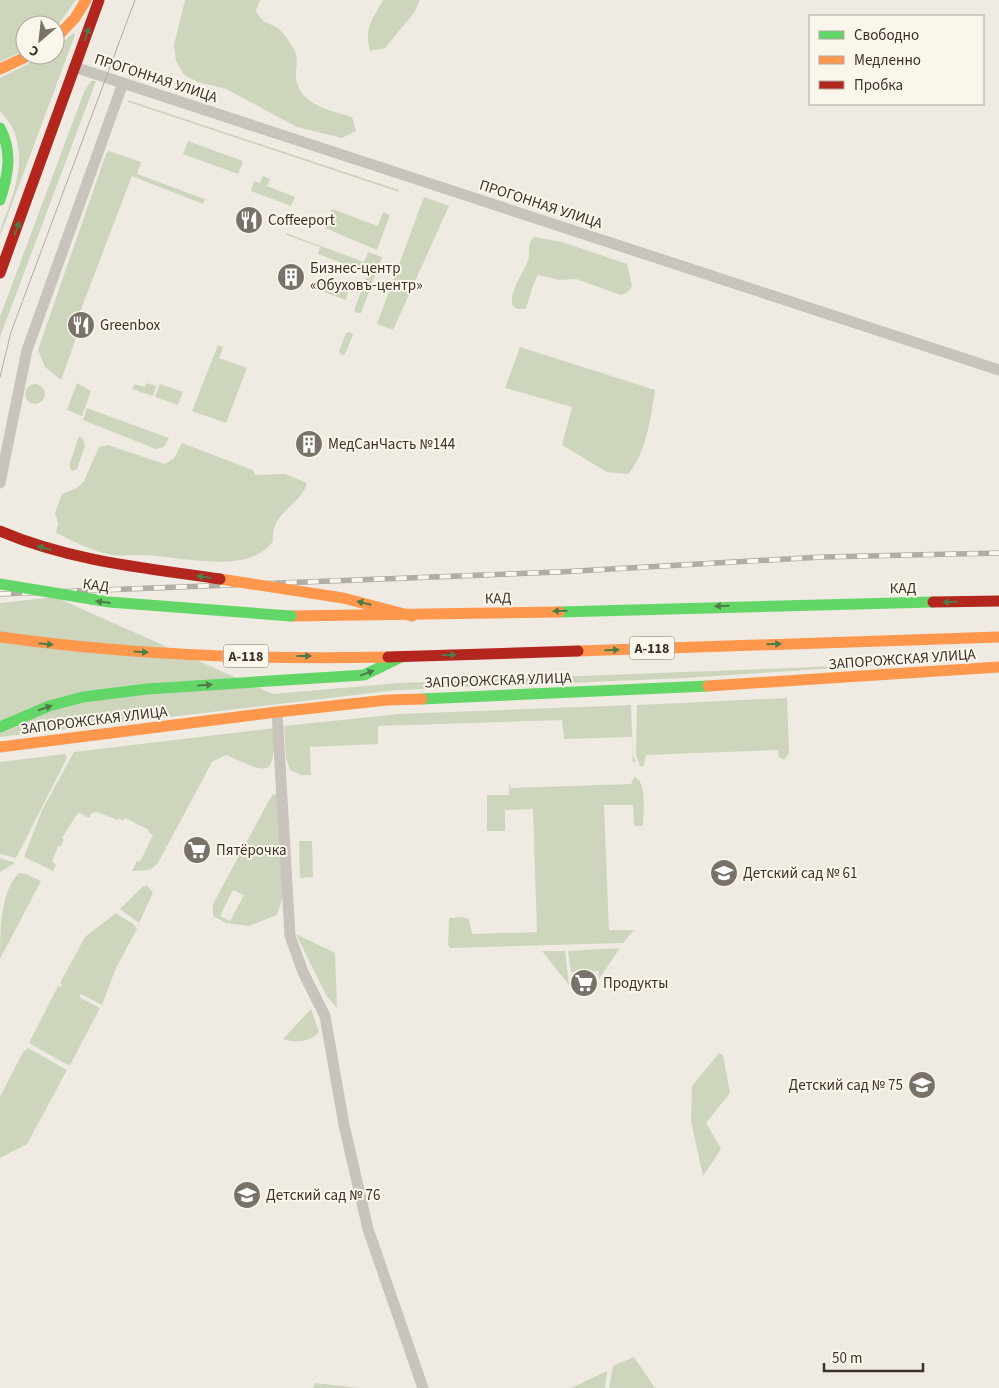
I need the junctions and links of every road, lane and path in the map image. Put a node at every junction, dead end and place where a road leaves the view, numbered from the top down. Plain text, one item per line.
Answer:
1 (86, 0) edge
2 (99, 0) edge
3 (65, 28) edge
4 (15, 62) edge
5 (74, 67) junction
6 (0, 69) edge
7 (124, 83) junction
8 (0, 128) edge
9 (0, 200) edge
10 (0, 273) edge
11 (999, 370) edge
12 (0, 483) edge
13 (0, 531) edge
14 (0, 584) edge
15 (999, 601) edge
16 (412, 616) junction
17 (999, 637) edge
18 (0, 638) edge
19 (401, 657) junction
20 (999, 667) edge
21 (277, 712) junction
22 (0, 726) edge
23 (0, 747) edge
24 (422, 1388) edge

1 - 3 main road
5 -> 2 main road
4 - 6 main road
5 - 7 street, ПРОГОННАЯ УЛИЦА
10 -> 5 main road
7 - 11 street, ПРОГОННАЯ УЛИЦА
7 - 12 street
8 - 9 main road
16 -> 13 main road, bridge
16 -> 14 main road, КАД, bridge
15 -> 16 main road, КАД
19 -> 17 main road, А-118
18 -> 19 main road, А-118
22 -> 19 main road
20 - 21 main road, ЗАПОРОЖСКАЯ УЛИЦА
21 - 23 main road, ЗАПОРОЖСКАЯ УЛИЦА
21 - 24 street

